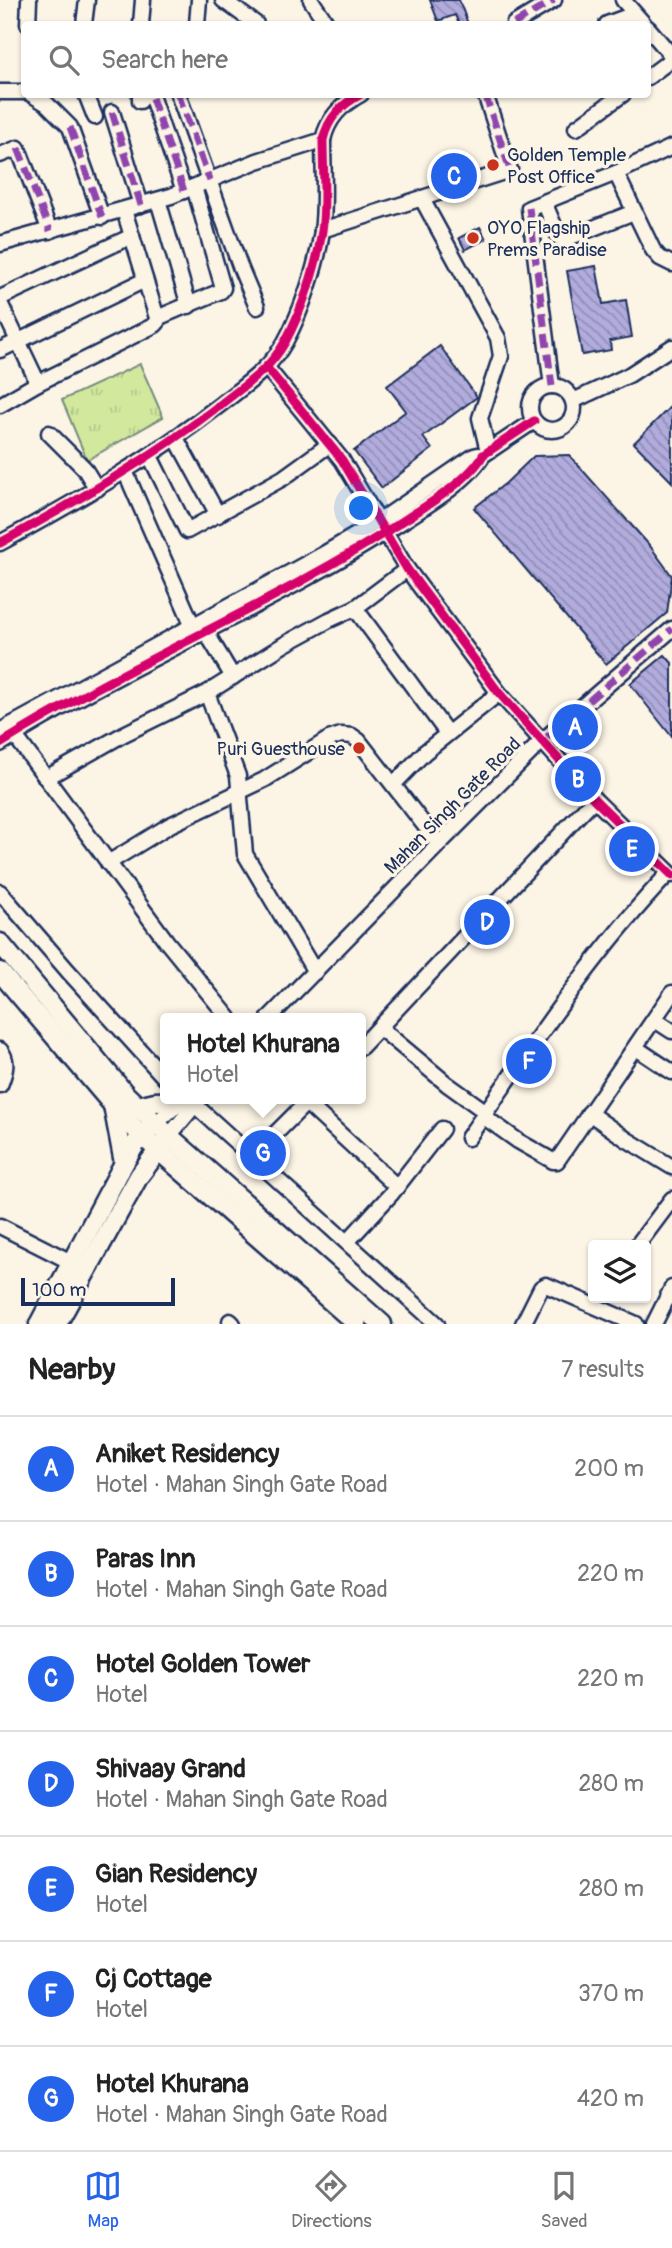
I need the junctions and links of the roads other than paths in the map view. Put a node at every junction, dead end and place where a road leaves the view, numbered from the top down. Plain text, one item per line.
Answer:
1 (29, 0) edge
2 (87, 0) edge
3 (143, 0) edge
4 (199, 0) edge
5 (223, 0) edge
6 (311, 0) edge
7 (554, 0) edge
8 (623, 0) edge
9 (639, 19) edge
10 (28, 21) edge
11 (84, 21) edge
12 (141, 21) edge
13 (197, 21) edge
14 (253, 21) edge
15 (325, 21) edge
16 (519, 21) edge
17 (651, 33) edge
18 (672, 58) edge
19 (651, 75) edge
20 (0, 92) edge
21 (21, 92) edge
22 (38, 98) edge
23 (88, 98) edge
24 (144, 98) edge
25 (179, 98) edge
26 (353, 98) edge
27 (486, 98) edge
28 (617, 98) edge
29 (112, 111) dead end
30 (95, 117) dead end
31 (576, 128) dead end
32 (323, 140) junction
33 (672, 146) edge
34 (0, 155) edge
35 (616, 173) junction
36 (210, 181) junction
37 (189, 189) junction
38 (422, 199) junction
39 (158, 200) junction
40 (544, 202) junction
41 (141, 205) junction
42 (124, 210) junction
43 (634, 212) junction
44 (102, 217) junction
45 (322, 230) junction
46 (50, 231) junction
47 (132, 236) junction
48 (0, 244) edge
49 (672, 264) edge
50 (145, 280) junction
51 (0, 301) edge
52 (189, 306) junction
53 (257, 307) dead end
54 (157, 318) junction
55 (18, 341) junction
56 (672, 347) edge
57 (0, 350) edge
58 (267, 368) junction
59 (38, 383) junction
60 (552, 386) junction
61 (573, 401) junction
62 (0, 405) edge
63 (534, 421) junction
64 (49, 433) dead end
65 (176, 438) junction
66 (330, 444) junction
67 (485, 453) junction
68 (150, 456) junction
69 (125, 471) junction
70 (97, 489) junction
71 (218, 515) junction
72 (382, 527) junction
73 (0, 543) edge
74 (407, 569) junction
75 (355, 608) junction
76 (199, 629) junction
77 (672, 629) edge
78 (233, 677) junction
79 (207, 693) junction
80 (499, 693) junction
81 (7, 731) edge
82 (447, 733) junction
83 (541, 742) junction
84 (0, 743) edge
85 (46, 778) junction
86 (394, 784) junction
87 (240, 792) junction
88 (594, 799) junction
89 (439, 844) junction
90 (108, 863) junction
91 (671, 874) edge
92 (0, 892) edge
93 (0, 943) edge
94 (0, 972) edge
95 (315, 972) junction
96 (672, 993) edge
97 (225, 1013) edge
98 (275, 1013) edge
99 (655, 1020) junction
100 (380, 1028) junction
101 (672, 1031) edge
102 (366, 1042) edge
103 (636, 1048) junction
104 (0, 1049) edge
105 (160, 1072) edge
106 (672, 1072) edge
107 (0, 1085) edge
108 (160, 1104) edge
109 (181, 1104) edge
110 (184, 1104) edge
111 (189, 1104) edge
112 (302, 1104) edge
113 (310, 1104) edge
114 (113, 1105) junction
115 (138, 1106) junction
116 (589, 1113) junction
117 (485, 1114) junction
118 (156, 1123) junction
119 (442, 1129) dead end
120 (141, 1135) junction
121 (468, 1138) dead end
122 (164, 1143) junction
123 (252, 1157) junction
124 (124, 1163) junction
125 (177, 1166) junction
126 (672, 1167) edge
127 (397, 1187) junction
128 (131, 1189) junction
129 (672, 1199) edge
130 (0, 1226) edge
131 (641, 1240) edge
132 (347, 1242) junction
133 (71, 1262) junction
134 (672, 1288) edge
135 (39, 1324) edge
136 (57, 1324) edge
137 (357, 1324) edge
138 (383, 1324) edge
139 (437, 1324) edge
140 (523, 1324) edge
141 (636, 1324) edge
142 (654, 1324) edge

1 - 10 street
2 - 11 street
3 - 12 street
4 - 13 street
5 - 14 street
6 - 15 street
7 - 16 street
8 - 9 street
17 - 18 street
18 - 19 street
20 - 21 street
22 - 44 street
23 - 30 street
24 - 37 street
25 - 36 street
26 - 32 street
27 - 38 street
28 - 31 street
29 - 41 street
32 - 36 street
32 - 45 street
33 - 35 street
34 - 46 street
35 - 40 street
35 - 43 street
36 - 37 street
36 - 53 street
37 - 39 street
37 - 52 street
38 - 45 street
38 - 67 street
39 - 41 street
39 - 52 street
40 - 43 street
40 - 60 street
41 - 42 street
42 - 44 street
42 - 47 street
43 - 49 street
44 - 46 street
45 - 58 street
46 - 48 street
47 - 50 street
47 - 51 street
50 - 54 street
50 - 55 street
51 - 55 street
52 - 54 street
54 - 59 street
55 - 57 street
55 - 59 street
56 - 61 street
58 - 65 street
58 - 66 street
59 - 62 street
60 - 61 street
60 - 63 street
61 - 63 street
63 - 67 street
64 - 70 street
65 - 68 street
65 - 71 street
66 - 71 street
66 - 72 street
67 - 72 street
68 - 69 street
68 - 71 street
69 - 70 street
69 - 76 street
70 - 73 street
72 - 74 street
72 - 76 street
74 - 75 street
74 - 80 street
75 - 78 street
75 - 82 street
76 - 78 street
76 - 81 street
77 - 83 street, Mahan Singh Gate Road
78 - 79 street
79 - 85 street
79 - 87 street
80 - 82 street
80 - 83 street
81 - 84 street
81 - 85 street
82 - 86 street
83 - 88 street
83 - 89 street, Mahan Singh Gate Road
85 - 90 street
86 - 87 street
86 - 89 street
87 - 90 street
87 - 95 street
88 - 91 street
88 - 100 street
89 - 95 street, Mahan Singh Gate Road
90 - 97 street
91 - 117 street
92 - 105 street
93 - 115 main road
94 - 114 main road
95 - 98 street, Mahan Singh Gate Road
96 - 99 street
99 - 101 street
99 - 103 street
100 - 102 street
100 - 117 street
103 - 106 street
103 - 116 street
104 - 107 street
108 - 115 main road
109 - 118 street
110 - 122 street
111 - 123 street
112 - 123 street
113 - 127 street
114 - 120 main road
114 - 124 main road
115 - 118 main road
116 - 117 street
116 - 126 street
117 - 121 street
118 - 120 main road
118 - 122 main road
119 - 127 street
120 - 122 main road
120 - 124 main road
122 - 125 main road
122 - 128 main road
122 - 138 main road
123 - 132 street
124 - 133 main road
125 - 128 main road
125 - 137 main road
127 - 132 street
128 - 136 main road
129 - 131 street
130 - 133 street
132 - 139 street
133 - 135 main road
134 - 142 street
140 - 141 street

